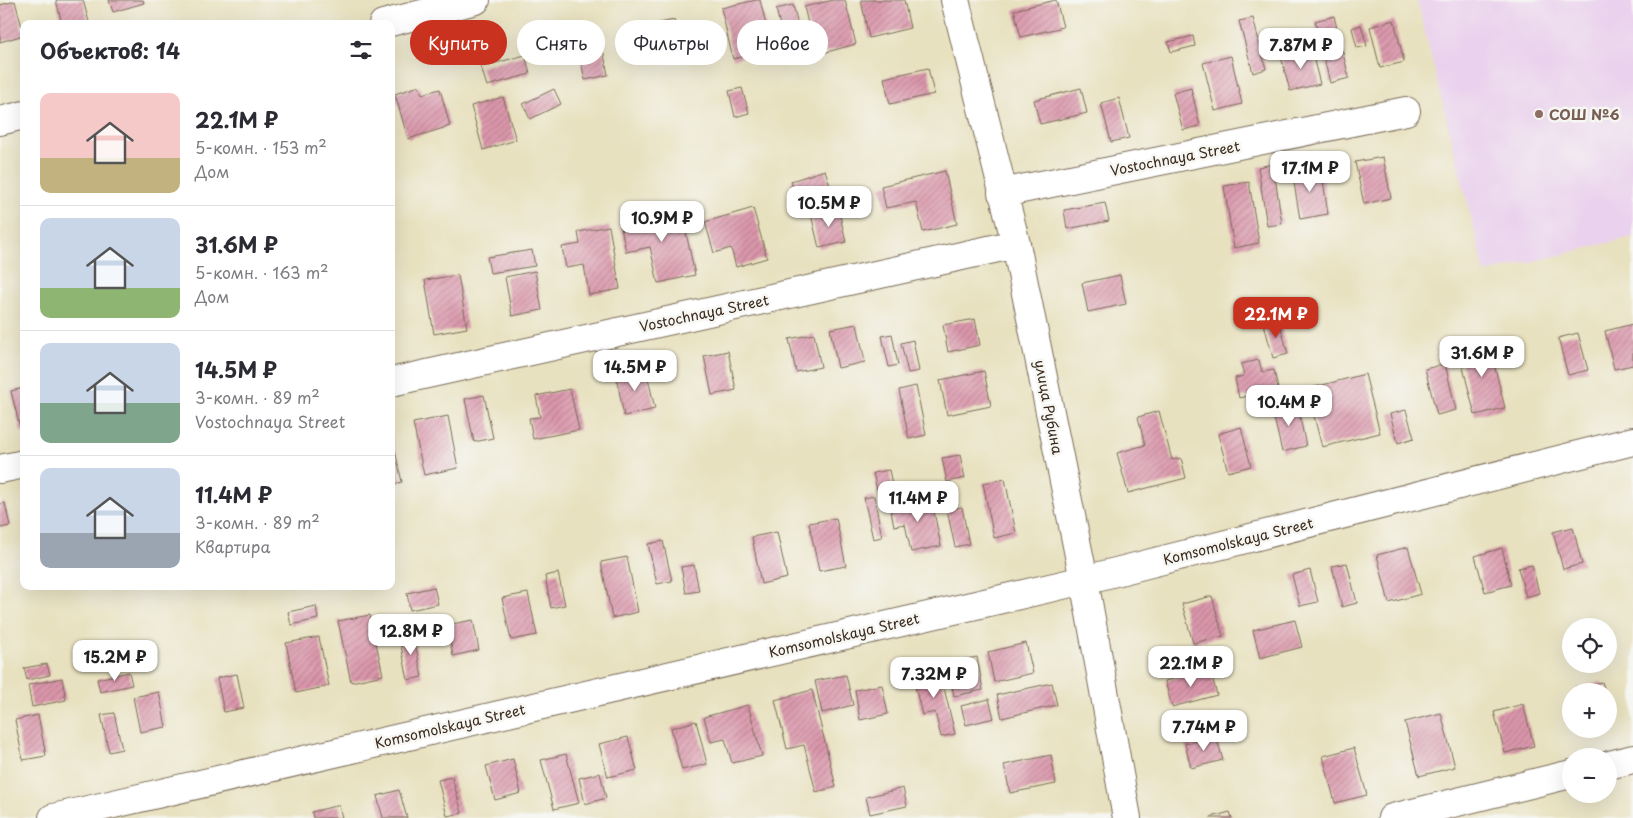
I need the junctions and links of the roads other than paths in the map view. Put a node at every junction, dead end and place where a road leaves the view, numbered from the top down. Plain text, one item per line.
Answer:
1 (476, 0) edge
2 (955, 0) edge
3 (395, 21) edge
4 (1406, 111) dead end
5 (20, 116) edge
6 (0, 121) edge
7 (1002, 193) junction
8 (1016, 244) junction
9 (395, 381) edge
10 (1633, 441) edge
11 (20, 465) edge
12 (0, 469) edge
13 (1084, 580) junction
14 (1633, 759) edge
15 (1617, 763) edge
16 (1562, 776) edge
17 (53, 818) edge
18 (1127, 818) edge
19 (1392, 818) edge

1 - 3 street
2 - 7 street, улица Рубина
4 - 7 street, Vostochnaya Street
5 - 6 street
7 - 8 street, улица Рубина
8 - 9 street, Vostochnaya Street
8 - 13 street, улица Рубина
10 - 13 street, Komsomolskaya Street
11 - 12 street
13 - 17 street, Komsomolskaya Street
13 - 18 street, улица Рубина
14 - 15 street
16 - 19 street

